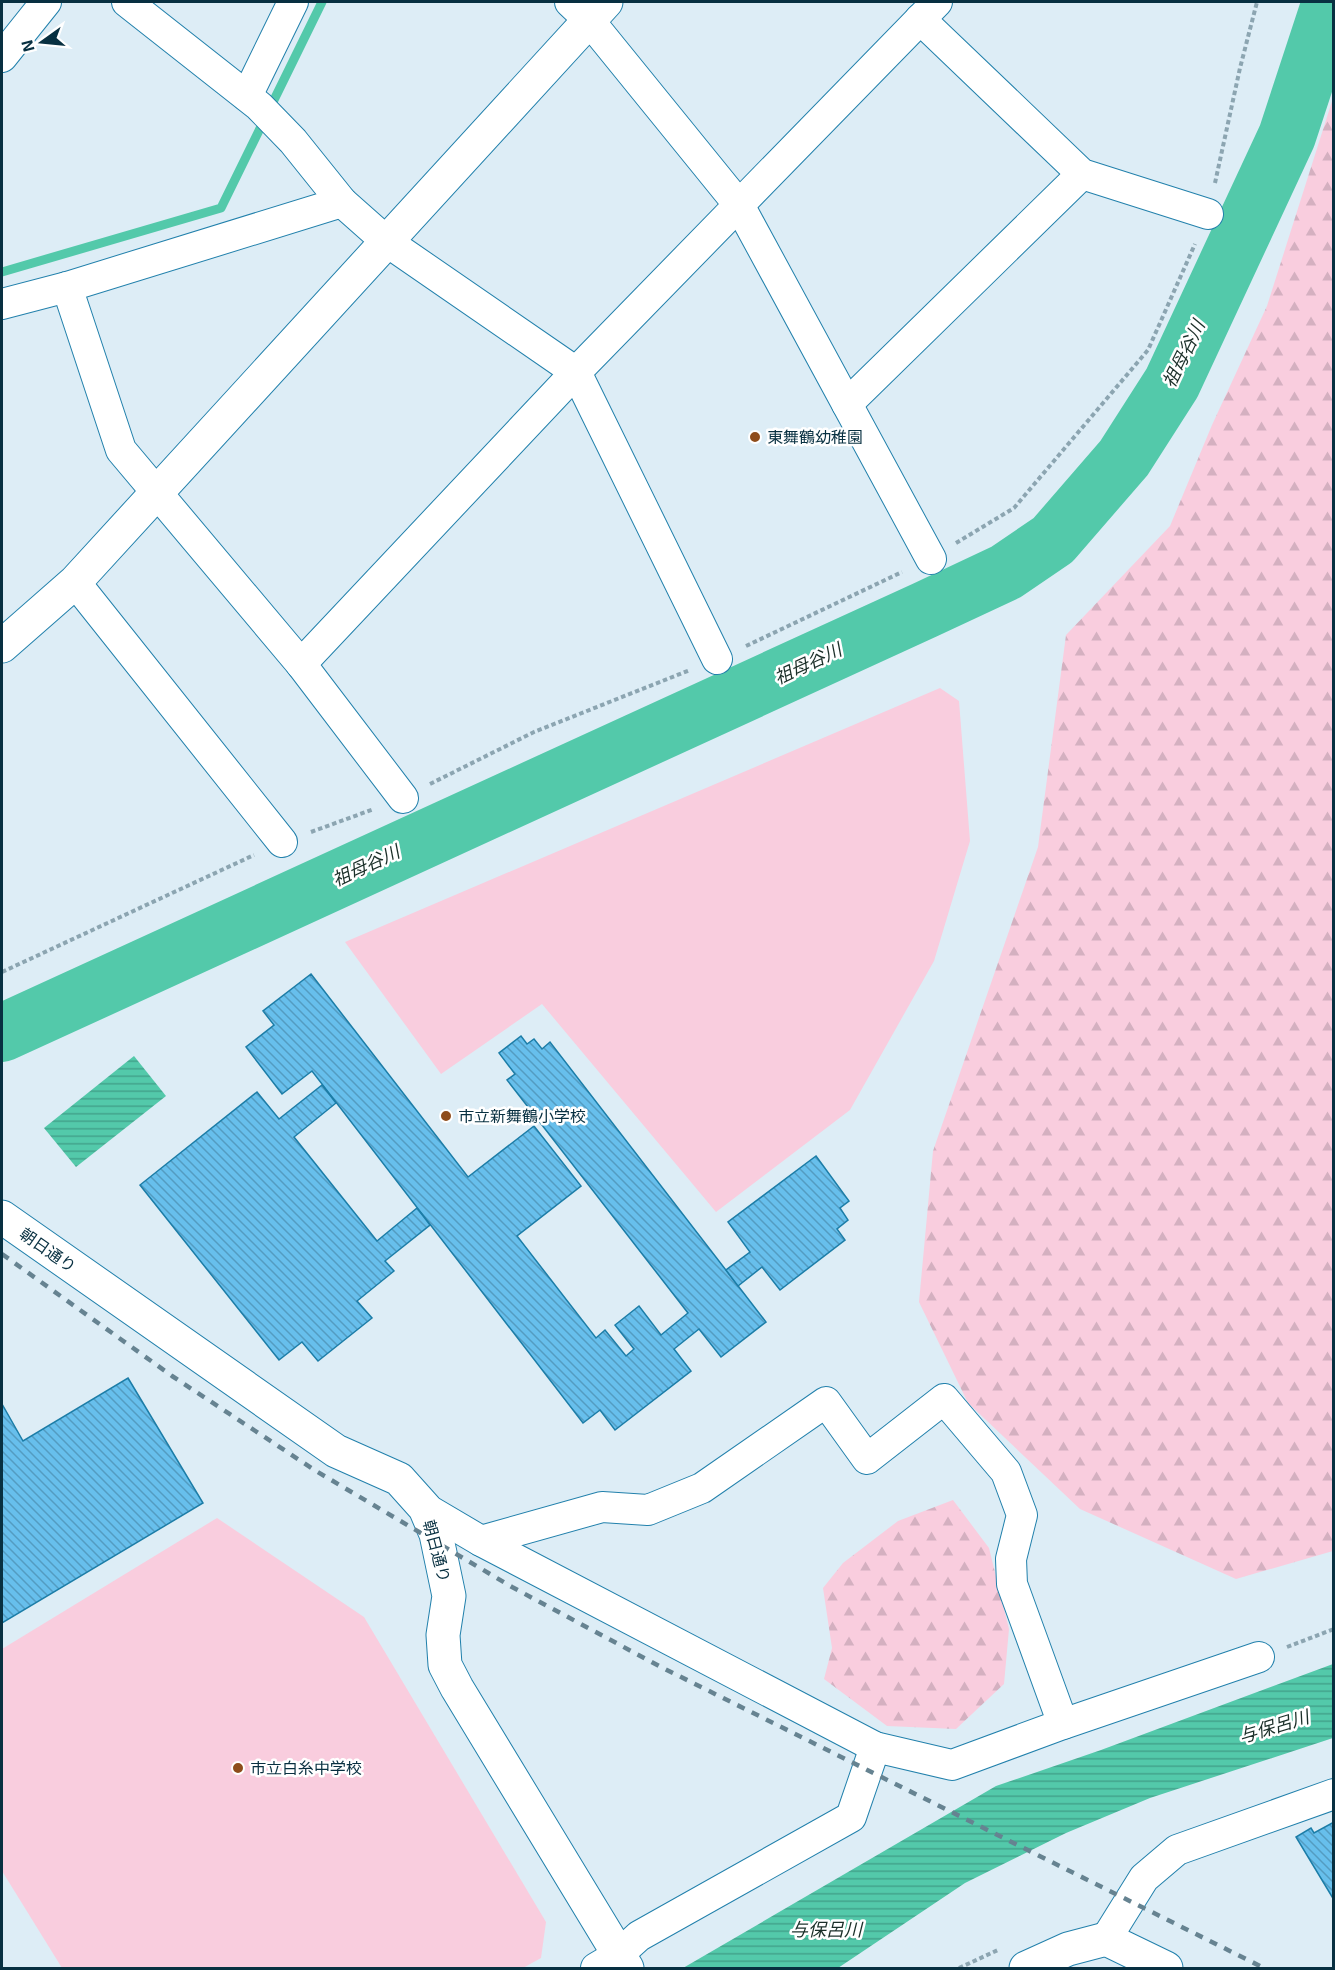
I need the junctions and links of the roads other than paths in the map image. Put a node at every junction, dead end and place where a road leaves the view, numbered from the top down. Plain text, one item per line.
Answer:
1 (46, 2) edge
2 (127, 2) edge
3 (292, 2) edge
4 (588, 7) edge
5 (929, 10) edge
6 (2, 57) edge
7 (253, 101) junction
8 (1082, 174) junction
9 (342, 202) junction
10 (739, 205) junction
11 (1208, 214) road end
12 (386, 241) junction
13 (67, 287) junction
14 (2, 304) edge
15 (576, 372) junction
16 (847, 404) junction
17 (156, 492) junction
18 (931, 559) road end
19 (75, 582) junction
20 (2, 646) edge
21 (717, 659) road end
22 (301, 664) junction
23 (403, 798) road end
24 (282, 842) road end
25 (2, 1217) edge
26 (425, 1509) junction
27 (480, 1542) junction
28 (1258, 1658) road end
29 (1063, 1724) junction
30 (875, 1747) junction
31 (1334, 1794) edge
32 (1106, 1939) junction
33 (614, 1964) edge
34 (1026, 1968) edge
35 (1166, 1968) edge

1 - 6 street
2 - 7 street
3 - 7 street
4 - 10 street
4 - 12 street
5 - 8 street
5 - 10 street
7 - 9 street
8 - 11 street
8 - 16 street
9 - 12 street
9 - 13 street
10 - 15 street
10 - 16 street
12 - 15 street
12 - 17 street
13 - 14 street
13 - 17 street
15 - 21 street
15 - 22 street
16 - 18 street
17 - 19 street
17 - 22 street
19 - 20 street
19 - 24 street
22 - 23 street
25 - 26 street, 朝日通り
26 - 27 street
26 - 33 street, 朝日通り
27 - 29 street
27 - 30 street
28 - 29 street
29 - 30 street
30 - 33 street
31 - 32 street
32 - 34 street
32 - 35 street

